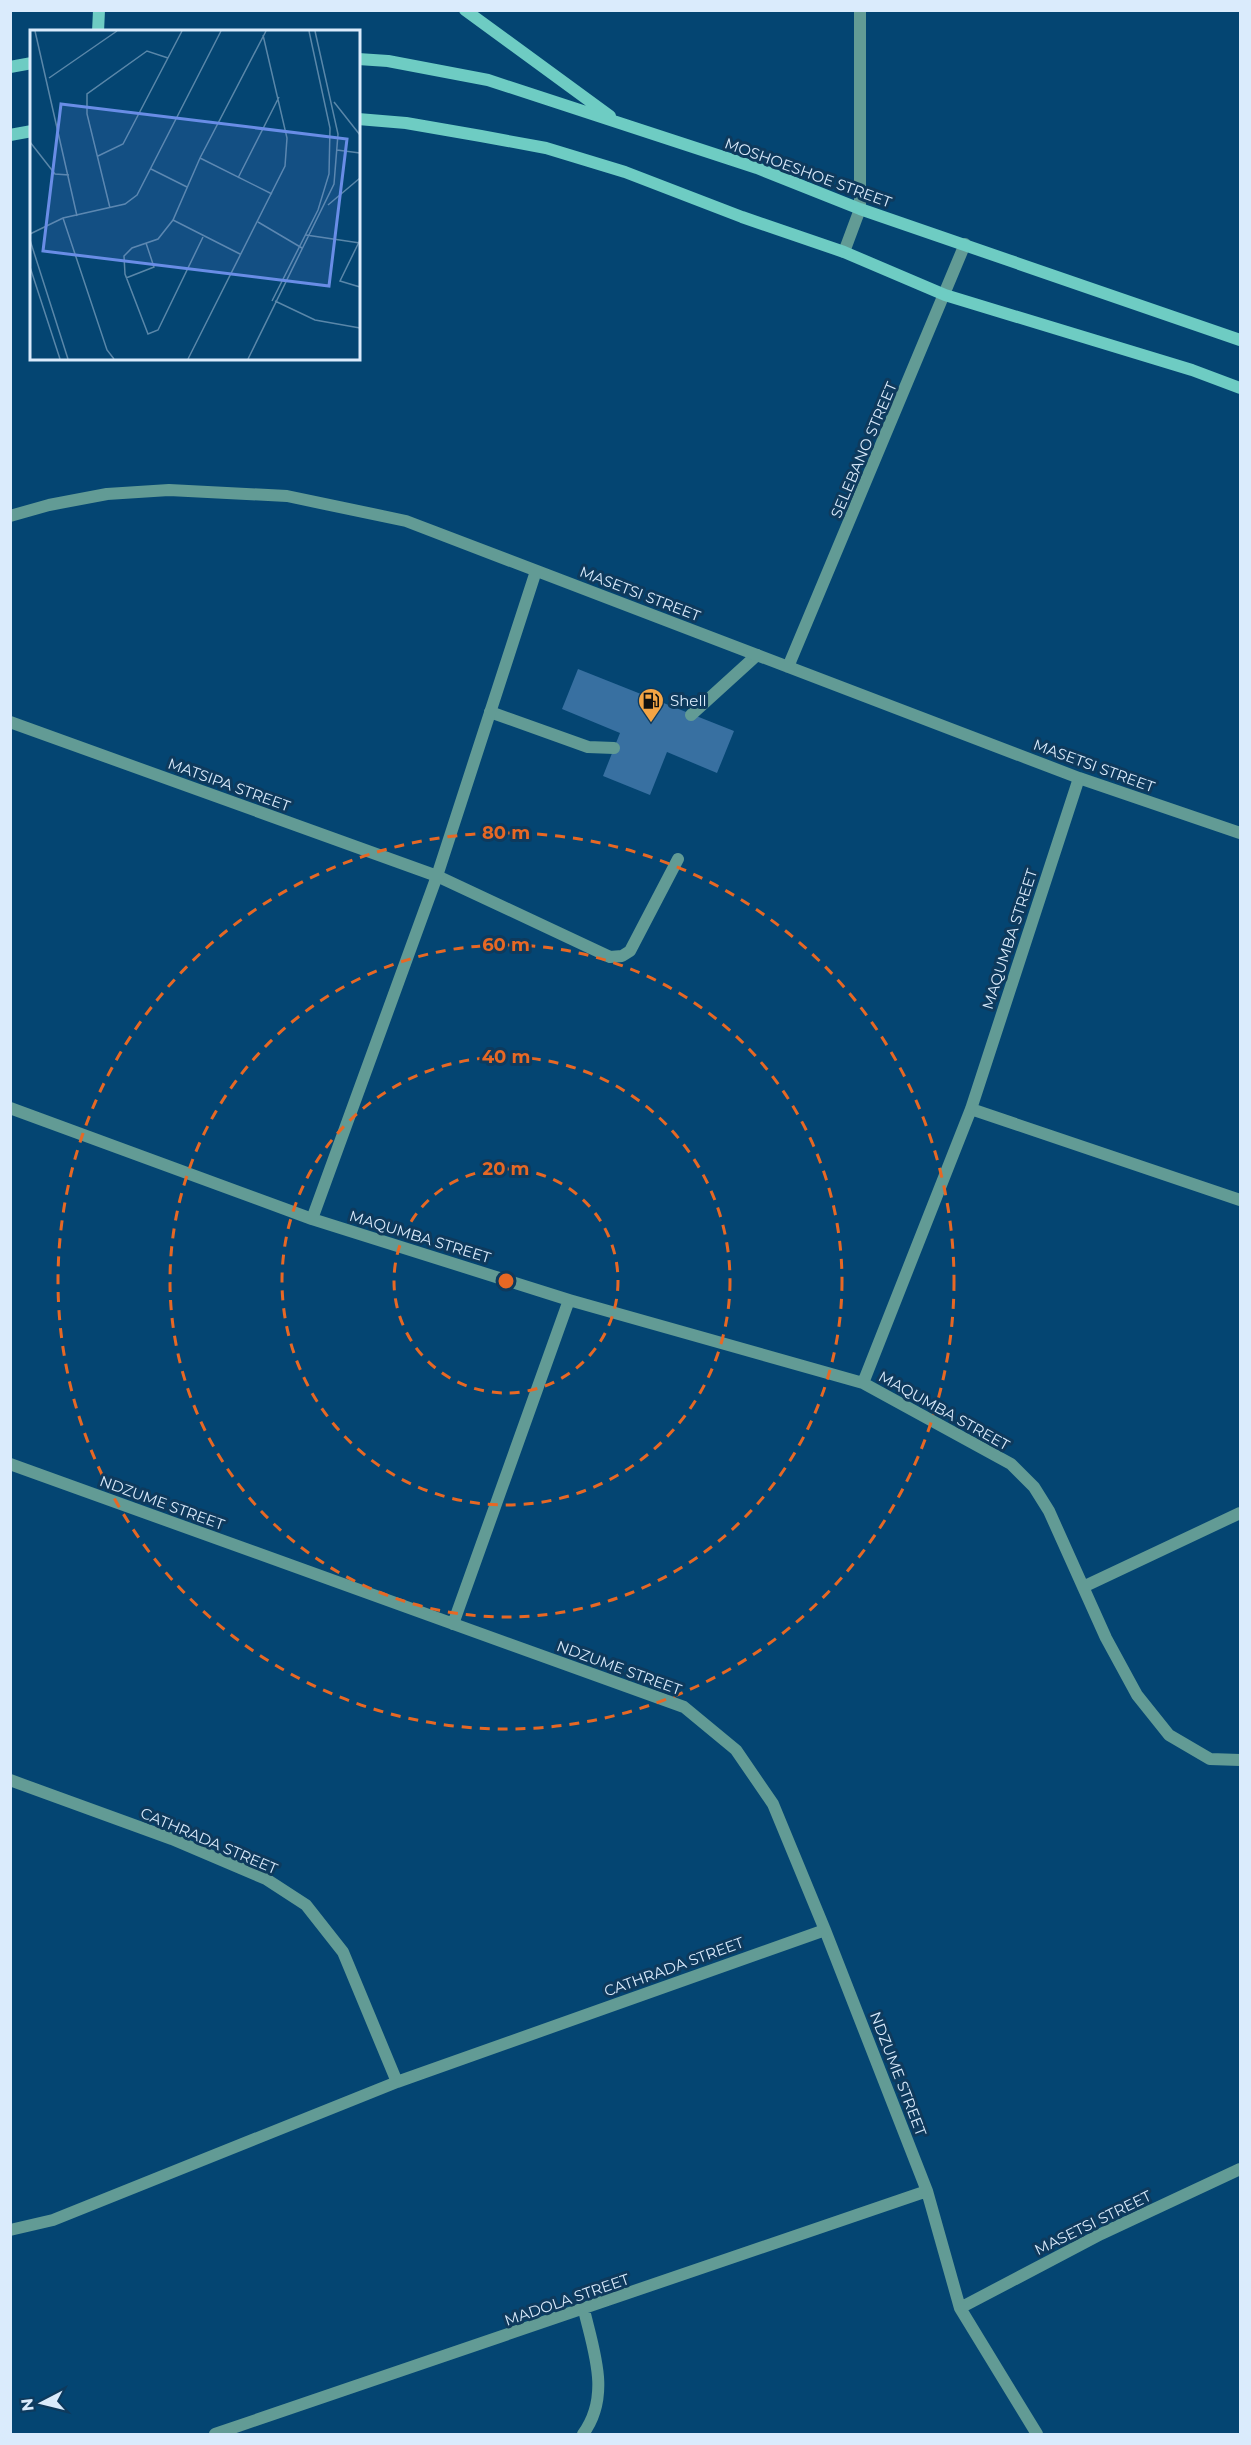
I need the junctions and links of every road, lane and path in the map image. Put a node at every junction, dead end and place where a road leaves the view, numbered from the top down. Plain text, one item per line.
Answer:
1 (99, 10) edge
2 (465, 10) edge
3 (860, 10) edge
4 (98, 30) edge
5 (360, 59) edge
6 (30, 63) edge
7 (10, 67) edge
8 (360, 119) edge
9 (620, 123) junction
10 (30, 131) edge
11 (10, 135) edge
12 (860, 209) junction
13 (965, 244) junction
14 (844, 252) junction
15 (945, 295) junction
16 (1240, 340) edge
17 (1240, 388) edge
18 (10, 516) edge
19 (536, 571) junction
20 (757, 655) junction
21 (788, 667) junction
22 (490, 712) junction
23 (691, 715) dead end
24 (10, 722) edge
25 (614, 748) dead end
26 (1078, 778) junction
27 (1240, 833) edge
28 (678, 859) dead end
29 (437, 876) junction
30 (10, 1108) edge
31 (971, 1109) junction
32 (1240, 1200) edge
33 (312, 1219) junction
34 (569, 1300) junction
35 (863, 1383) junction
36 (10, 1464) edge
37 (1240, 1513) edge
38 (1083, 1587) junction
39 (453, 1624) junction
40 (1240, 1760) edge
41 (10, 1780) edge
42 (825, 1930) junction
43 (397, 2082) junction
44 (1240, 2169) edge
45 (927, 2191) junction
46 (10, 2230) edge
47 (960, 2308) junction
48 (584, 2310) junction
49 (216, 2434) edge
50 (583, 2434) edge
51 (1037, 2434) edge

1 - 4 street
2 - 9 street
3 - 12 street
5 - 9 street, MOSHOESHOE STREET
6 - 7 street
8 - 14 street
9 - 12 street, MOSHOESHOE STREET
10 - 11 street
12 - 13 street, MOSHOESHOE STREET
12 - 14 street
13 - 15 street, SELEBANO STREET
13 - 16 street, MOSHOESHOE STREET
14 - 15 street
15 - 17 street
15 - 21 street, SELEBANO STREET
18 - 19 street, MASETSI STREET
19 - 20 street, MASETSI STREET
19 - 22 street
20 - 21 street, MASETSI STREET
20 - 23 street
21 - 26 street, MASETSI STREET
22 - 25 street
22 - 29 street
24 - 29 street, MATSIPA STREET
26 - 27 street, MASETSI STREET
26 - 31 street, MAQUMBA STREET
28 - 29 street, MATSIPA STREET
29 - 33 street
30 - 33 street, MAQUMBA STREET
31 - 32 street
31 - 35 street, MAQUMBA STREET
33 - 34 street, MAQUMBA STREET
34 - 35 street, MAQUMBA STREET
34 - 39 street
35 - 38 street, MAQUMBA STREET
36 - 39 street, NDZUME STREET
37 - 38 street
38 - 40 street, MAQUMBA STREET
39 - 42 street, NDZUME STREET
41 - 43 street, CATHRADA STREET
42 - 43 street, CATHRADA STREET
42 - 45 street, NDZUME STREET
43 - 46 street, CATHRADA STREET
44 - 47 street, MASETSI STREET
45 - 47 street, NDZUME STREET
45 - 48 street, MADOLA STREET
47 - 51 street, NDZUME STREET
48 - 49 street, MADOLA STREET
48 - 50 street

